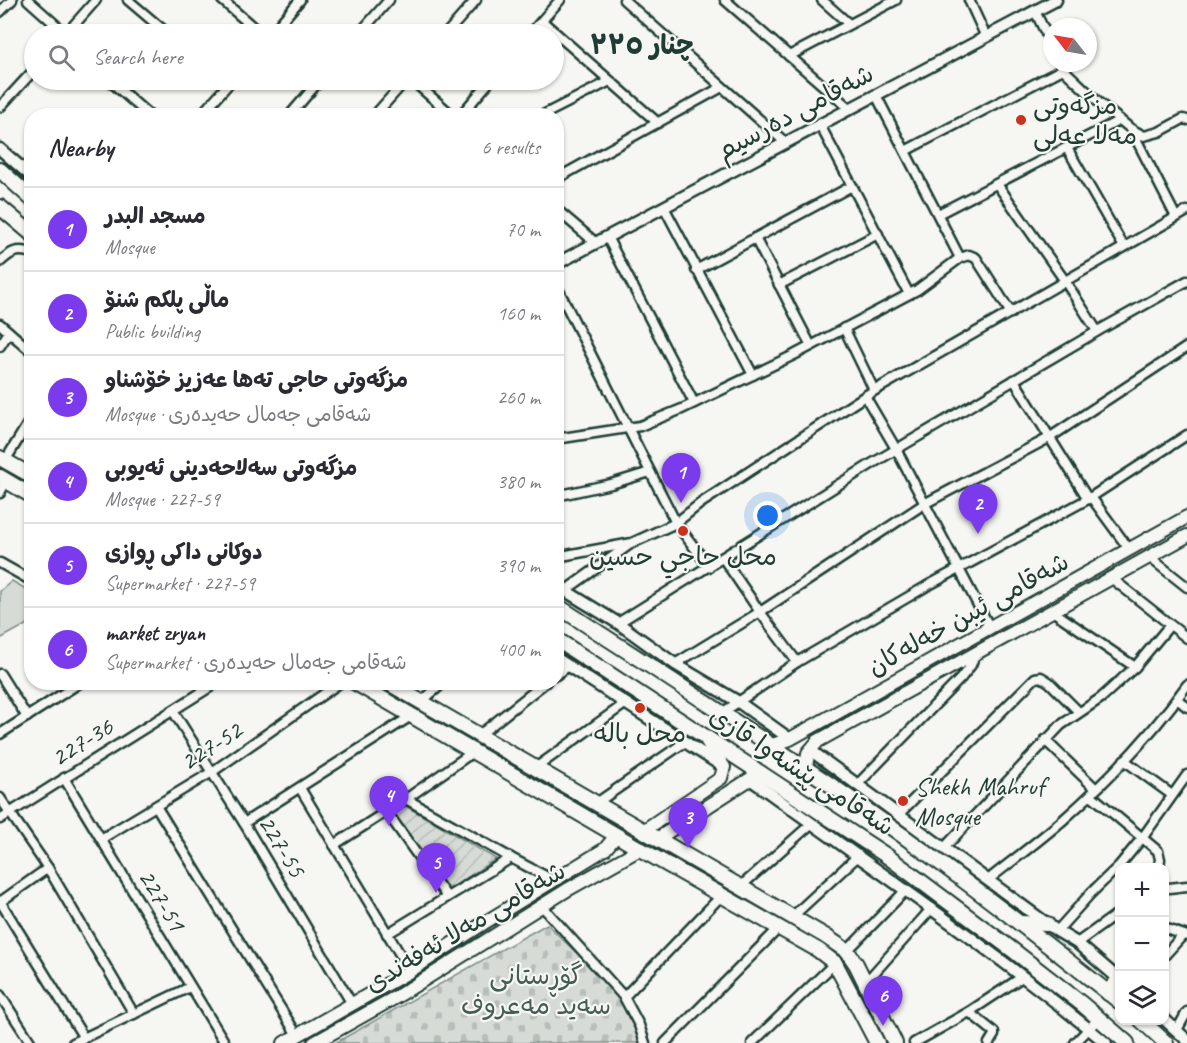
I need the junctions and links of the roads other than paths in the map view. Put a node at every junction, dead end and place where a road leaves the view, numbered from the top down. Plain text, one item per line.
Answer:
1 (12, 0) edge
2 (28, 0) edge
3 (96, 0) edge
4 (128, 0) edge
5 (222, 0) edge
6 (300, 0) edge
7 (389, 0) edge
8 (476, 0) edge
9 (560, 0) edge
10 (624, 0) edge
11 (725, 0) edge
12 (822, 0) edge
13 (896, 0) edge
14 (969, 0) edge
15 (1056, 0) edge
16 (1035, 11) junction
17 (0, 12) edge
18 (542, 21) junction
19 (55, 24) edge
20 (75, 24) edge
21 (156, 24) edge
22 (250, 24) edge
23 (280, 24) edge
24 (369, 24) edge
25 (455, 24) edge
26 (539, 24) edge
27 (545, 24) edge
28 (849, 24) junction
29 (1043, 27) edge
30 (986, 37) junction
31 (564, 40) edge
32 (789, 56) junction
33 (1051, 72) edge
34 (1068, 72) edge
35 (24, 81) edge
36 (610, 81) junction
37 (722, 87) junction
38 (120, 90) edge
39 (219, 90) edge
40 (311, 90) edge
41 (397, 90) edge
42 (423, 90) edge
43 (482, 90) edge
44 (876, 95) junction
45 (0, 107) edge
46 (141, 108) edge
47 (206, 108) edge
48 (296, 108) edge
49 (381, 108) edge
50 (444, 108) edge
51 (467, 108) edge
52 (557, 108) edge
53 (850, 109) junction
54 (1120, 120) junction
55 (1187, 120) edge
56 (658, 123) junction
57 (820, 124) junction
58 (1131, 129) junction
59 (786, 143) junction
60 (1067, 148) junction
61 (0, 149) edge
62 (905, 151) junction
63 (0, 170) edge
64 (24, 170) edge
65 (564, 175) edge
66 (997, 184) junction
67 (852, 186) junction
68 (24, 192) edge
69 (0, 207) edge
70 (664, 207) junction
71 (1187, 211) edge
72 (938, 214) junction
73 (564, 216) edge
74 (1176, 217) junction
75 (24, 227) edge
76 (878, 234) junction
77 (607, 237) junction
78 (755, 238) junction
79 (596, 243) junction
80 (1124, 247) junction
81 (24, 251) edge
82 (960, 258) junction
83 (564, 260) edge
84 (0, 262) edge
85 (696, 270) junction
86 (1065, 281) junction
87 (1187, 281) edge
88 (779, 285) junction
89 (909, 294) junction
90 (564, 301) edge
91 (1011, 313) junction
92 (0, 324) edge
93 (844, 328) junction
94 (9, 332) junction
95 (1097, 332) junction
96 (24, 345) edge
97 (0, 346) edge
98 (811, 346) junction
99 (1187, 347) edge
100 (753, 375) junction
101 (1014, 380) junction
102 (874, 390) junction
103 (865, 396) junction
104 (694, 403) junction
105 (628, 427) junction
106 (24, 428) edge
107 (1187, 435) edge
108 (564, 438) edge
109 (1049, 438) junction
110 (896, 449) junction
111 (2, 460) edge
112 (24, 472) edge
113 (650, 472) junction
114 (2, 484) edge
115 (24, 493) edge
116 (564, 494) edge
117 (1089, 498) junction
118 (924, 504) junction
119 (1187, 517) edge
120 (676, 523) junction
121 (1187, 536) edge
122 (632, 543) junction
123 (1130, 549) junction
124 (564, 556) edge
125 (1148, 556) junction
126 (723, 558) junction
127 (0, 563) edge
128 (709, 567) junction
129 (960, 568) junction
130 (24, 576) edge
131 (1110, 577) junction
132 (564, 585) edge
133 (1187, 587) edge
134 (564, 589) edge
135 (564, 610) edge
136 (1052, 610) junction
137 (760, 612) junction
138 (618, 623) junction
139 (1170, 625) junction
140 (990, 628) junction
141 (1187, 638) edge
142 (564, 644) edge
143 (976, 652) junction
144 (797, 662) junction
145 (564, 663) edge
146 (675, 664) junction
147 (568, 666) junction
148 (1135, 667) junction
149 (564, 669) edge
150 (0, 674) edge
151 (1187, 685) edge
152 (69, 690) edge
153 (204, 690) edge
154 (330, 690) edge
155 (375, 690) edge
156 (401, 690) edge
157 (435, 690) edge
158 (536, 690) edge
159 (1177, 699) junction
160 (421, 702) junction
161 (737, 702) junction
162 (626, 703) junction
163 (1187, 706) edge
164 (173, 711) junction
165 (1078, 711) junction
166 (722, 713) junction
167 (411, 716) junction
168 (27, 717) junction
169 (0, 734) edge
170 (702, 735) junction
171 (478, 736) junction
172 (790, 739) junction
173 (1045, 740) junction
174 (685, 742) junction
175 (770, 746) junction
176 (810, 750) junction
177 (472, 753) junction
178 (1124, 760) junction
179 (724, 767) junction
180 (534, 769) junction
181 (806, 769) junction
182 (212, 772) junction
183 (1187, 775) edge
184 (755, 776) junction
185 (64, 778) junction
186 (857, 785) junction
187 (300, 788) junction
188 (1093, 792) junction
189 (1173, 795) junction
190 (0, 798) edge
191 (406, 799) junction
192 (595, 804) junction
193 (156, 806) junction
194 (387, 811) junction
195 (9, 812) junction
196 (899, 814) junction
197 (0, 819) edge
198 (656, 822) junction
199 (244, 823) junction
200 (811, 824) junction
201 (643, 831) junction
202 (661, 837) junction
203 (1143, 837) junction
204 (614, 838) junction
205 (100, 839) junction
206 (334, 845) junction
207 (944, 848) junction
208 (634, 852) junction
209 (859, 855) junction
210 (511, 858) junction
211 (1159, 863) edge
212 (48, 868) junction
213 (553, 880) junction
214 (987, 880) junction
215 (1187, 886) edge
216 (740, 887) junction
217 (1169, 888) edge
218 (906, 890) junction
219 (722, 895) junction
220 (447, 897) junction
221 (764, 901) junction
222 (0, 902) edge
223 (542, 906) junction
224 (932, 908) junction
225 (755, 914) junction
226 (1115, 915) edge
227 (792, 917) junction
228 (1020, 922) junction
229 (1052, 927) junction
230 (779, 928) junction
231 (1169, 930) edge
232 (387, 934) junction
233 (1185, 936) edge
234 (1077, 942) junction
235 (847, 951) junction
236 (1014, 951) junction
237 (1169, 951) edge
238 (835, 963) junction
239 (1005, 963) junction
240 (410, 971) junction
241 (1115, 976) edge
242 (1022, 977) junction
243 (866, 982) junction
244 (390, 983) junction
245 (1115, 985) edge
246 (190, 987) junction
247 (1108, 993) junction
248 (0, 995) edge
249 (398, 996) junction
250 (624, 998) junction
251 (1115, 999) edge
252 (352, 1004) junction
253 (1082, 1004) junction
254 (969, 1012) junction
255 (1187, 1012) edge
256 (134, 1014) junction
257 (1072, 1015) junction
258 (1099, 1018) junction
259 (1169, 1023) edge
260 (1146, 1025) edge
261 (1089, 1029) junction
262 (1177, 1030) junction
263 (297, 1035) junction
264 (84, 1038) junction
265 (1187, 1040) edge
266 (30, 1043) edge
267 (73, 1043) edge
268 (225, 1043) edge
269 (284, 1043) edge
270 (314, 1043) edge
271 (645, 1043) edge
272 (665, 1043) edge
273 (752, 1043) edge
274 (877, 1043) edge
275 (895, 1043) edge
276 (914, 1043) edge
277 (989, 1043) edge
278 (1075, 1043) edge
279 (1106, 1043) edge
280 (1127, 1043) edge
281 (1166, 1043) edge

1 - 17 street
2 - 19 street
3 - 20 street
4 - 21 street
5 - 22 street
6 - 23 street
7 - 24 street
8 - 25 street
9 - 18 street
10 - 37 street
11 - 32 street
12 - 28 street
13 - 28 street
14 - 30 street
15 - 16 street, شەقامی دەرسیم
16 - 29 street
16 - 30 street, شەقامی دەرسیم
18 - 26 street
18 - 27 street
28 - 32 street
30 - 44 street, شەقامی دەرسیم
31 - 36 street
32 - 53 street
33 - 62 street
34 - 54 street
35 - 45 street
36 - 52 street
36 - 56 street
37 - 56 street
37 - 59 street
38 - 46 street
39 - 47 street
40 - 48 street
41 - 49 street
42 - 50 street
43 - 51 street
44 - 53 street, شەقامی دەرسیم
44 - 62 street
53 - 57 street, شەقامی دەرسیم
54 - 58 street
54 - 60 street
55 - 58 street
56 - 65 street
57 - 59 street, شەقامی دەرسیم
57 - 67 street
58 - 74 street
59 - 70 street, شەقامی دەرسیم
60 - 66 street
60 - 80 street
61 - 64 street
62 - 72 street
63 - 68 main road
66 - 72 street
66 - 86 street
67 - 76 street
67 - 78 street
69 - 75 main road
70 - 77 street, شەقامی دەرسیم
70 - 85 street
71 - 74 street
72 - 82 street
73 - 79 street
74 - 80 street
76 - 88 street
76 - 89 street
77 - 79 street, شەقامی دەرسیم
77 - 104 street
78 - 85 street
78 - 88 street
79 - 83 street, شەقامی دەرسیم
80 - 86 street
81 - 84 street
82 - 89 street
82 - 91 street
85 - 100 street
86 - 91 street
86 - 95 street
87 - 95 street
88 - 98 street
89 - 93 street
90 - 105 street
91 - 102 street
92 - 94 street
93 - 98 street
93 - 102 street
94 - 96 street
94 - 97 street
95 - 101 street
98 - 100 street
99 - 109 street
100 - 104 street
101 - 109 street
101 - 110 street
102 - 103 street
103 - 110 street
103 - 120 street
104 - 105 street
105 - 108 street
105 - 113 street
106 - 111 street
107 - 117 street
109 - 117 street
109 - 118 street
110 - 118 street
110 - 126 street
111 - 112 main road
113 - 116 street
113 - 120 street
114 - 115 main road
117 - 123 street
117 - 129 street
118 - 129 street
118 - 137 street
119 - 123 main road, شەقامی ئیبن خەلەکان
120 - 122 street
120 - 128 street
121 - 125 main road, شەقامی ئیبن خەلەکان
122 - 124 street
122 - 132 street
123 - 140 main road, شەقامی ئیبن خەلەکان
125 - 131 main road, شەقامی ئیبن خەلەکان
125 - 133 street
126 - 128 street
126 - 137 street
127 - 130 street
128 - 138 street
129 - 140 street
129 - 144 street
131 - 136 main road, شەقامی ئیبن خەلەکان
131 - 139 street
134 - 138 street
135 - 166 main road, شەقامی پێشەوا قازی
136 - 143 main road, شەقامی ئیبن خەلەکان
136 - 148 street
137 - 144 street
137 - 146 street
138 - 146 street
139 - 141 street
139 - 148 street
140 - 172 main road, شەقامی ئیبن خەلەکان
142 - 170 main road, شەقامی پێشەوا قازی
143 - 176 main road, شەقامی ئیبن خەلەکان
143 - 186 street
144 - 161 street
145 - 147 street
146 - 161 street
147 - 149 street
147 - 162 street
148 - 165 street
150 - 168 street
151 - 159 street
152 - 168 street
153 - 164 street, 227-36
154 - 182 street, 227-52
155 - 167 main road
156 - 160 main road
157 - 160 street
158 - 171 street
159 - 163 street
159 - 178 street
160 - 171 main road
161 - 166 street
161 - 172 street
162 - 174 street
162 - 180 street
164 - 182 street, 227-55
164 - 185 street, 227-36
165 - 173 street
165 - 196 street
166 - 175 main road, شەقامی پێشەوا قازی
167 - 177 main road
167 - 187 street
168 - 169 street
170 - 179 main road
170 - 184 main road, شەقامی پێشەوا قازی
171 - 180 main road
172 - 175 main road, شەقامی ئیبن خەلەکان
173 - 188 street
173 - 207 street
174 - 179 street
174 - 192 street
175 - 181 main road, شەقامی پێشەوا قازی
176 - 181 main road
176 - 186 street
177 - 191 street
177 - 204 main road
178 - 188 street
178 - 189 street
179 - 198 main road
180 - 192 main road
181 - 228 main road, شەقامی پێشەوا قازی
182 - 193 street, 227-52
182 - 199 street, 227-55
183 - 189 street
184 - 200 street
184 - 202 main road
184 - 236 main road, شەقامی پێشەوا قازی
185 - 195 street, 227-36
185 - 205 street, 227-51
186 - 196 street
187 - 199 street
187 - 206 street
188 - 203 street
188 - 214 street
189 - 203 street
190 - 195 street
191 - 194 street
191 - 210 street
192 - 201 main road
193 - 205 street, 227-52
193 - 263 street
194 - 206 street
194 - 220 street
195 - 197 street, 227-36
195 - 212 street
196 - 207 street
198 - 201 main road
198 - 202 main road
199 - 252 street, 227-55
200 - 209 street
200 - 216 street
201 - 202 main road
202 - 216 main road
203 - 211 street
203 - 229 street
204 - 208 main road
204 - 213 main road, شەقامی مەلا ئەفەندی
205 - 246 street, 227-51
206 - 232 street
207 - 214 street
208 - 219 main road
208 - 223 main road, شەقامی مەلا ئەفەندی
209 - 218 street
209 - 227 street
210 - 213 street
210 - 220 street
212 - 222 street
212 - 256 street
213 - 240 main road, شەقامی مەلا ئەفەندی
214 - 229 street
215 - 217 street
216 - 221 main road
218 - 224 street
218 - 235 street
219 - 225 main road
219 - 250 street
220 - 232 street
221 - 225 main road
221 - 227 main road
222 - 264 street
223 - 249 main road, شەقامی مەلا ئەفەندی
223 - 250 street
224 - 239 street
224 - 243 street
225 - 230 main road
226 - 234 street
227 - 235 main road
228 - 229 main road
228 - 247 main road, شەقامی پێشەوا قازی
229 - 234 street
230 - 238 main road
230 - 272 street
231 - 233 street
232 - 240 street
233 - 237 street
234 - 241 street
235 - 243 main road
236 - 239 main road
236 - 253 main road, شەقامی پێشەوا قازی
238 - 273 street
238 - 274 main road
239 - 242 street
240 - 244 main road, شەقامی مەلا ئەفەندی
242 - 254 street
242 - 257 street
243 - 275 main road
244 - 249 main road
244 - 252 main road, شەقامی مەلا ئەفەندی
245 - 247 main road
246 - 256 street
246 - 268 street, 227-51
247 - 251 main road, شەقامی پێشەوا قازی
248 - 266 street
249 - 270 main road, شەقامی مەلا ئەفەندی
250 - 271 street
252 - 263 main road, شەقامی مەلا ئەفەندی
253 - 257 main road
253 - 258 main road, شەقامی پێشەوا قازی
254 - 276 street
254 - 277 street
255 - 262 street
256 - 264 street
257 - 261 street
258 - 261 street
258 - 280 main road, شەقامی پێشەوا قازی
259 - 262 street
260 - 281 main road
261 - 278 street
261 - 279 street
262 - 265 street
263 - 269 main road, شەقامی مەلا ئەفەندی
264 - 267 street

